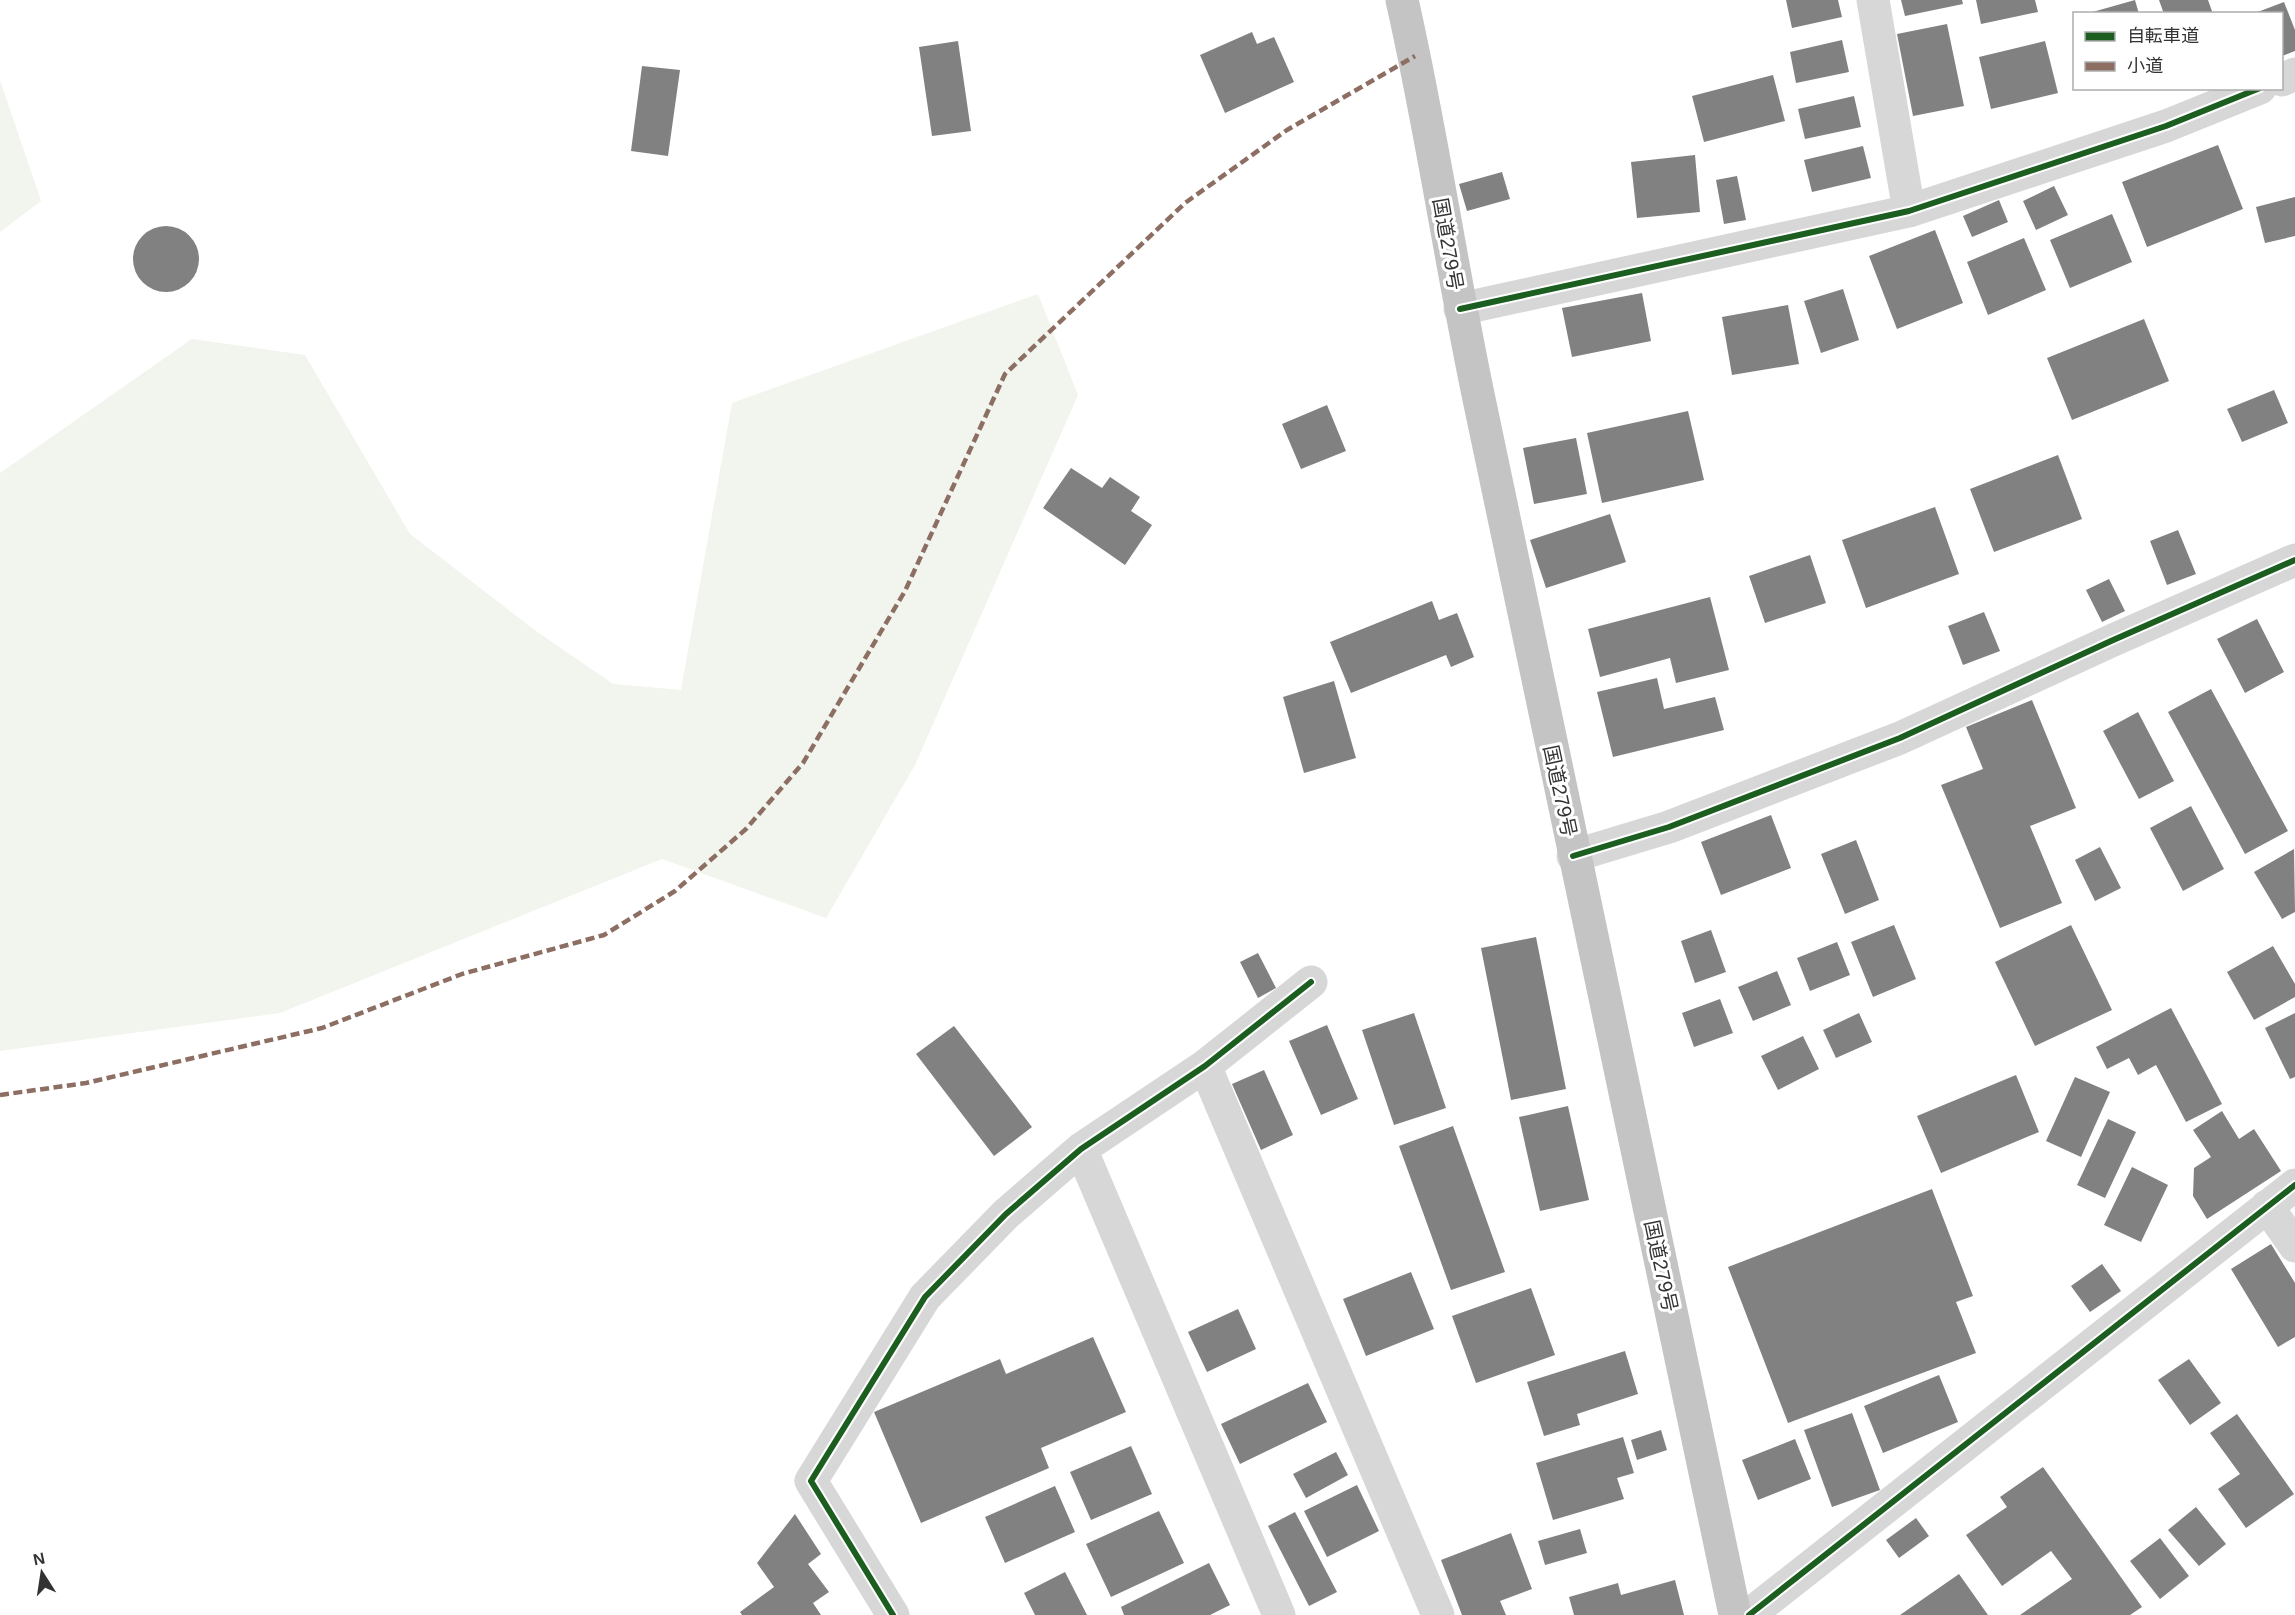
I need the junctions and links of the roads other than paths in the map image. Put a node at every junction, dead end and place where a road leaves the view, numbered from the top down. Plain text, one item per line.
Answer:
1 (1402, 0) edge
2 (1874, 0) edge
3 (2255, 90) edge
4 (1908, 211) junction
5 (1460, 309) junction
6 (2295, 560) edge
7 (1573, 856) junction
8 (1311, 981) dead end
9 (1205, 1066) junction
10 (1081, 1149) junction
11 (2295, 1185) edge
12 (2267, 1206) junction
13 (2295, 1246) edge
14 (893, 1615) edge
15 (1280, 1615) edge
16 (1438, 1615) edge
17 (1736, 1615) edge
18 (1749, 1615) edge

1 - 5 highway, 国道279号
2 - 4 street
3 - 4 street
4 - 5 street
5 - 7 highway, 国道279号
6 - 7 street
7 - 17 highway, 国道279号
8 - 9 street
9 - 10 street
9 - 16 street
10 - 14 street
10 - 15 street
11 - 12 street
12 - 13 street
12 - 18 street

